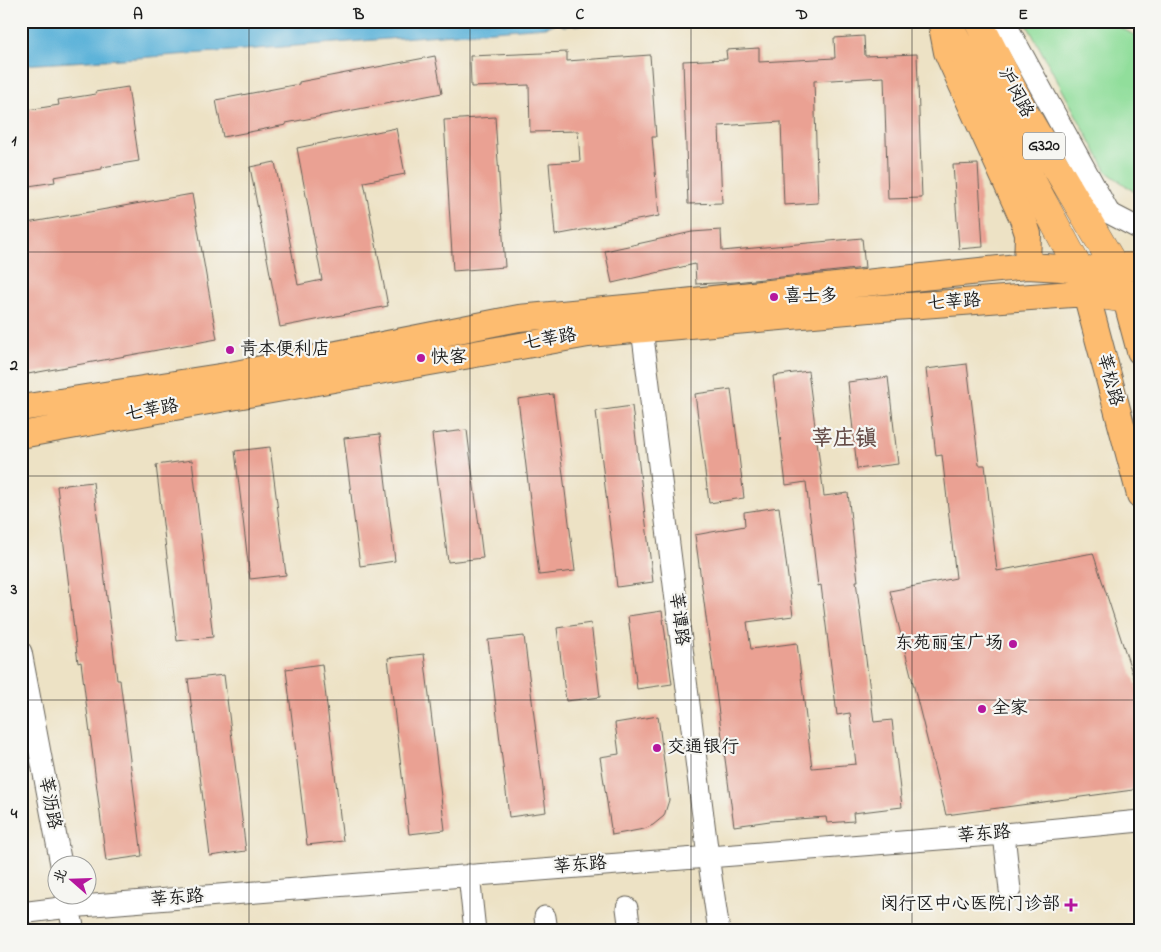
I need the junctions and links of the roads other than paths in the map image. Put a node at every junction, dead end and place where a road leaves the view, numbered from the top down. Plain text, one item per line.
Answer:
1 (941, 21) edge
2 (946, 21) edge
3 (978, 21) edge
4 (1004, 21) edge
5 (1140, 230) edge
6 (1027, 266) junction
7 (1127, 267) edge
8 (1082, 281) junction
9 (1135, 303) edge
10 (639, 318) junction
11 (1140, 351) edge
12 (21, 408) edge
13 (21, 435) edge
14 (1140, 495) edge
15 (21, 652) edge
16 (1140, 821) edge
17 (1004, 834) junction
18 (59, 854) edge
19 (708, 856) junction
20 (469, 875) junction
21 (1010, 890) dead end
22 (98, 899) edge
23 (56, 904) edge
24 (69, 904) edge
25 (627, 908) dead end
26 (21, 913) edge
27 (74, 931) edge
28 (475, 931) edge
29 (630, 931) edge
30 (719, 931) edge

1 - 6 main road
2 - 8 highway, 沪闵路 / G320
3 - 7 highway, 沪闵路 / G320
4 - 5 street
6 - 8 main road, 七莘路
6 - 10 main road, 七莘路
7 - 8 highway
7 - 9 highway, 沪闵路 / G320
8 - 9 highway
8 - 10 main road, 七莘路
8 - 14 main road, 莘松路
9 - 11 main road
10 - 12 main road, 七莘路
10 - 13 main road, 七莘路
10 - 19 street, 莘谭路
15 - 18 street, 莘沥路
16 - 17 street, 莘东路
17 - 19 street, 莘东路
17 - 21 street
19 - 20 street, 莘东路
19 - 30 street, 莘谭路
20 - 22 street, 莘东路
20 - 28 street
23 - 26 street, 莘东路
24 - 27 street
25 - 29 street

